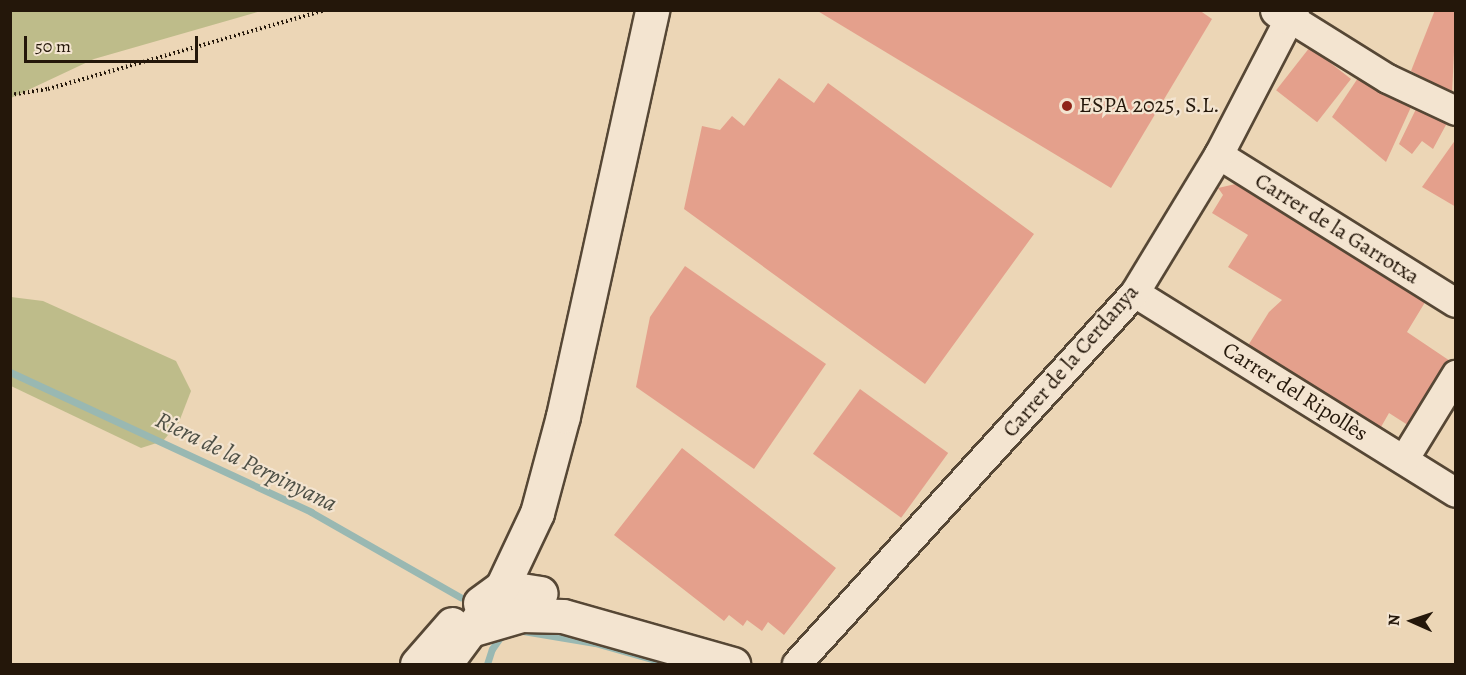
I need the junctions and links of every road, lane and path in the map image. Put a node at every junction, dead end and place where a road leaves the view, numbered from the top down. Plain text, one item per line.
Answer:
1 (326, 10) edge
2 (652, 10) edge
3 (1286, 13) edge
4 (10, 95) edge
5 (1455, 111) edge
6 (1220, 154) junction
7 (1135, 293) junction
8 (1455, 303) edge
9 (570, 371) junction
10 (1455, 375) edge
11 (1404, 460) junction
12 (527, 488) junction
13 (1455, 493) edge
14 (527, 535) junction
15 (502, 587) junction
16 (531, 604) junction
17 (474, 629) junction
18 (417, 664) edge
19 (429, 664) edge
20 (445, 664) edge
21 (733, 664) edge
22 (797, 664) edge

1 - 4 path
2 - 9 main road
3 - 5 street
3 - 6 street, Carrer de la Cerdanya
6 - 7 street, Carrer de la Cerdanya
6 - 8 street, Carrer de la Garrotxa
7 - 11 street, Carrer del Ripollès
7 - 22 street, Carrer de la Cerdanya
9 - 12 main road
9 - 14 main road
10 - 11 street
11 - 13 street, Carrer del Ripollès
12 - 15 main road
12 - 18 main road
14 - 15 main road
14 - 16 main road
15 - 16 main road
15 - 17 main road
15 - 19 main road
16 - 17 main road
16 - 21 main road
17 - 20 main road

